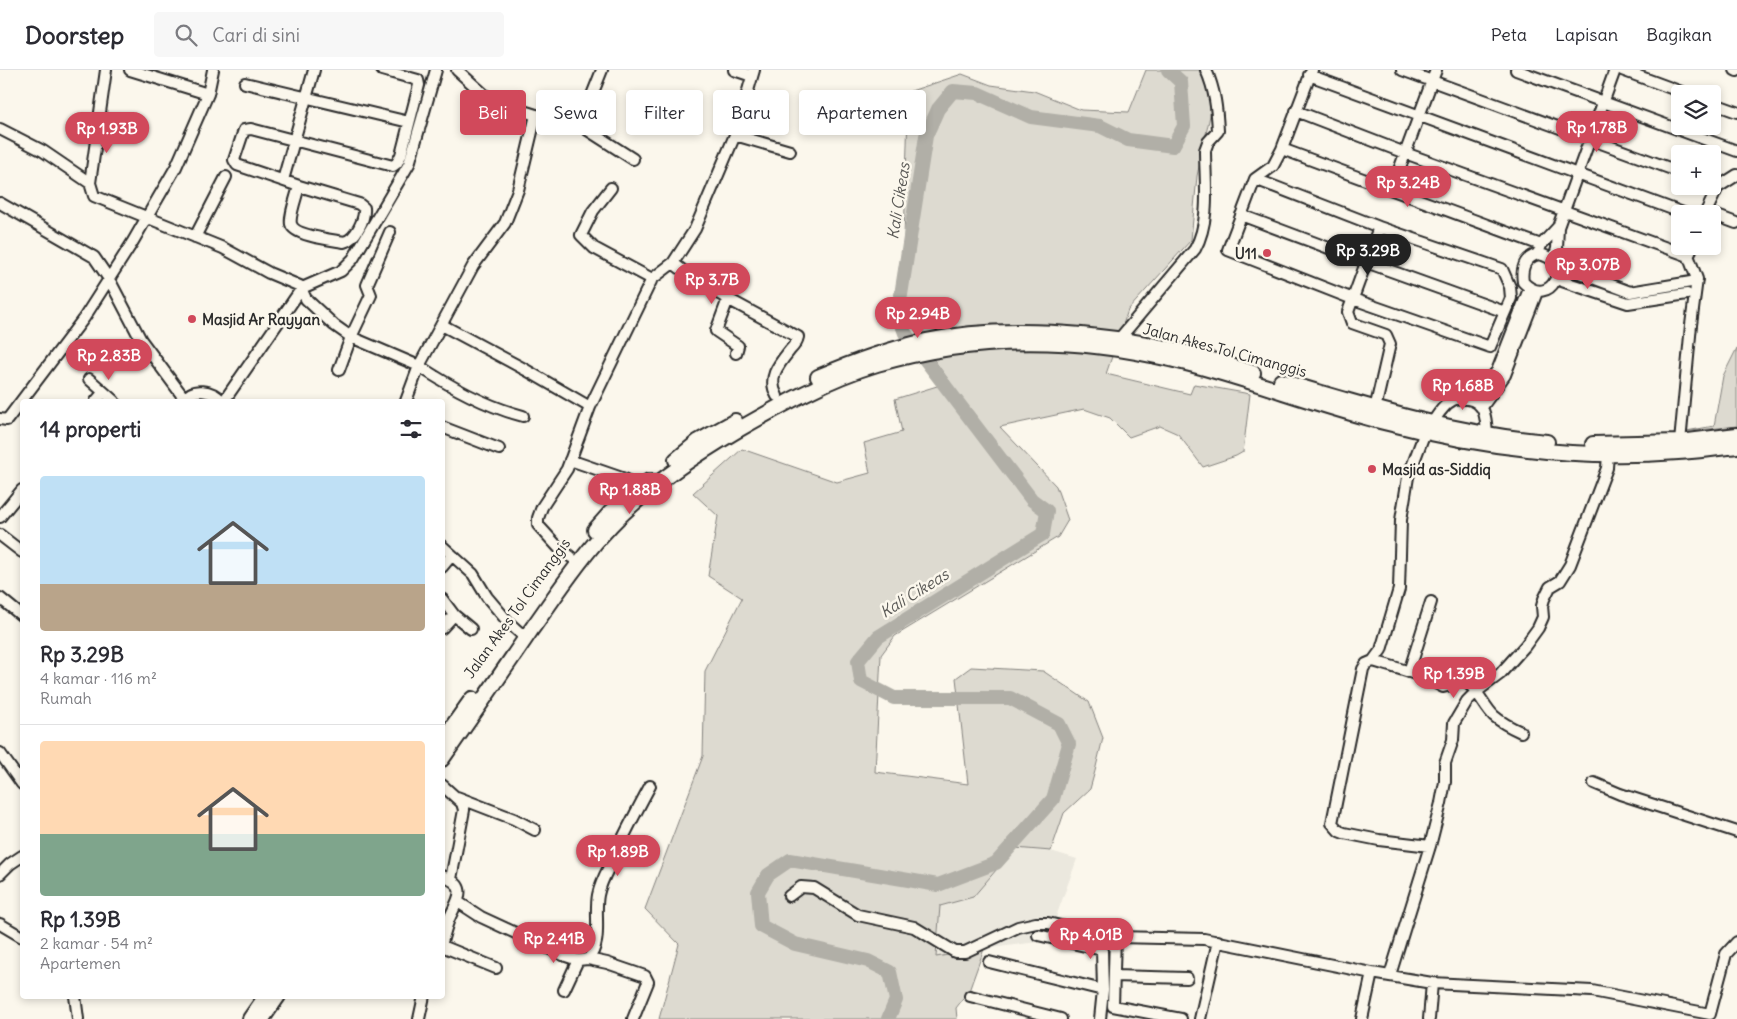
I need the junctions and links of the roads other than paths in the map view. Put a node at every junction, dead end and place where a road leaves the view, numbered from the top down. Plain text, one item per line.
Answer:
1 (106, 70) edge
2 (130, 70) edge
3 (212, 70) edge
4 (314, 70) edge
5 (382, 70) edge
6 (436, 70) edge
7 (457, 70) edge
8 (602, 70) edge
9 (734, 70) edge
10 (1206, 70) edge
11 (1402, 70) edge
12 (1436, 70) edge
13 (1516, 70) edge
14 (1615, 70) edge
15 (1622, 70) edge
16 (753, 73) edge
17 (1311, 73) edge
18 (1433, 82) junction
19 (245, 83) dead end
20 (1671, 88) edge
21 (594, 90) edge
22 (748, 90) edge
23 (208, 94) junction
24 (307, 97) junction
25 (1603, 102) junction
26 (1721, 106) edge
27 (1296, 111) junction
28 (1737, 112) edge
29 (536, 115) joint
30 (1419, 117) junction
31 (409, 122) junction
32 (0, 129) edge
33 (596, 135) edge
34 (735, 135) joint
35 (1589, 138) junction
36 (294, 139) junction
37 (1282, 149) junction
38 (790, 151) dead end
39 (1737, 152) edge
40 (1405, 154) junction
41 (633, 159) dead end
42 (1671, 169) edge
43 (1576, 173) junction
44 (1737, 175) edge
45 (226, 177) dead end
46 (283, 180) junction
47 (1255, 180) junction
48 (90, 183) junction
49 (1721, 183) edge
50 (299, 186) junction
51 (611, 188) dead end
52 (1392, 189) junction
53 (0, 203) edge
54 (1671, 208) edge
55 (1563, 212) junction
56 (1241, 215) junction
57 (147, 217) junction
58 (1721, 217) edge
59 (1736, 223) edge
60 (1379, 227) junction
61 (1558, 228) junction
62 (390, 232) dead end
63 (195, 237) junction
64 (1671, 244) edge
65 (1539, 250) junction
66 (1691, 255) edge
67 (1366, 262) junction
68 (1554, 262) junction
69 (673, 264) junction
70 (1522, 275) junction
71 (1506, 278) junction
72 (109, 279) junction
73 (652, 279) junction
74 (1556, 279) junction
75 (1691, 282) dead end
76 (302, 288) junction
77 (1533, 290) junction
78 (1630, 292) junction
79 (1687, 294) dead end
80 (1353, 298) junction
81 (728, 299) junction
82 (1628, 303) junction
83 (1505, 312) junction
84 (442, 325) junction
85 (351, 337) junction
86 (1119, 339) junction
87 (958, 341) junction
88 (736, 353) dead end
89 (879, 359) junction
90 (419, 366) junction
91 (339, 370) dead end
92 (89, 379) dead end
93 (103, 393) junction
94 (777, 396) junction
95 (23, 399) edge
96 (98, 399) edge
97 (111, 399) edge
98 (182, 399) edge
99 (185, 399) edge
100 (221, 399) edge
101 (224, 399) edge
102 (407, 399) edge
103 (1473, 400) junction
104 (20, 403) edge
105 (590, 406) junction
106 (1482, 407) junction
107 (1379, 414) junction
108 (523, 416) dead end
109 (0, 419) edge
110 (445, 428) edge
111 (1428, 428) junction
112 (1487, 434) junction
113 (1737, 435) edge
114 (1680, 442) junction
115 (1737, 446) edge
116 (499, 449) dead end
117 (1608, 449) junction
118 (570, 460) junction
119 (644, 487) junction
120 (20, 492) edge
121 (0, 517) edge
122 (0, 535) edge
123 (445, 549) edge
124 (20, 550) edge
125 (452, 555) junction
126 (571, 557) junction
127 (445, 563) edge
128 (0, 598) edge
129 (1431, 602) dead end
130 (445, 603) edge
131 (20, 614) edge
132 (454, 615) junction
133 (445, 625) edge
134 (471, 629) dead end
135 (519, 632) junction
136 (1373, 661) junction
137 (1409, 672) junction
138 (1476, 692) junction
139 (1521, 732) dead end
140 (445, 737) edge
141 (0, 753) edge
142 (445, 755) edge
143 (20, 781) edge
144 (1594, 783) dead end
145 (650, 786) dead end
146 (445, 787) edge
147 (456, 796) junction
148 (535, 830) dead end
149 (1737, 832) edge
150 (1430, 846) junction
151 (20, 857) edge
152 (0, 874) edge
153 (447, 877) edge
154 (789, 896) dead end
155 (458, 902) junction
156 (0, 924) edge
157 (445, 933) edge
158 (1038, 935) dead end
159 (1115, 936) junction
160 (20, 937) edge
161 (1218, 942) junction
162 (1737, 942) edge
163 (445, 945) edge
164 (583, 960) junction
165 (989, 962) dead end
166 (496, 968) dead end
167 (1372, 973) junction
168 (1114, 976) junction
169 (1390, 976) junction
170 (1187, 978) dead end
171 (1432, 983) junction
172 (564, 990) dead end
173 (1103, 990) junction
174 (970, 996) dead end
175 (75, 999) edge
176 (264, 999) edge
177 (276, 999) edge
178 (423, 999) edge
179 (1710, 1016) edge
180 (78, 1019) edge
181 (250, 1019) edge
182 (262, 1019) edge
183 (419, 1019) edge
184 (632, 1019) edge
185 (1061, 1019) edge
186 (1100, 1019) edge
187 (1182, 1019) edge
188 (1200, 1019) edge
189 (1362, 1019) edge
190 (1429, 1019) edge

1 - 48 street
2 - 23 street
3 - 23 street
4 - 24 street
5 - 31 street
6 - 76 street
7 - 29 street
8 - 21 street
9 - 16 street
10 - 86 street
11 - 18 street
12 - 18 street
13 - 25 street
14 - 25 street
15 - 20 street
16 - 22 street
17 - 27 street
17 - 30 street
18 - 30 street
18 - 35 street
19 - 24 street
23 - 57 street
24 - 31 street
24 - 36 street
25 - 35 street
25 - 39 street
26 - 28 street
27 - 37 street
27 - 40 street
29 - 84 street
30 - 40 street
30 - 43 street
31 - 36 street
32 - 48 street
33 - 41 street
34 - 38 street
34 - 69 street
35 - 42 street
35 - 43 street
36 - 46 street
36 - 46 street
37 - 47 street
37 - 52 street
40 - 52 street
40 - 55 street
43 - 54 street
43 - 55 street
44 - 49 street
45 - 63 street
46 - 50 street
47 - 56 street
47 - 60 street
48 - 57 street
50 - 50 street
51 - 73 street
52 - 65 street
53 - 72 street
55 - 61 street
55 - 64 street
56 - 67 street
56 - 80 street
57 - 63 street
57 - 72 street
58 - 59 street
60 - 67 street
60 - 71 street
61 - 65 street
61 - 68 street
62 - 85 street
63 - 76 street
65 - 68 street
65 - 70 street
66 - 114 street
67 - 80 street
67 - 83 street
68 - 74 street
68 - 78 street
69 - 73 street
69 - 81 street
70 - 71 street
70 - 77 street
71 - 83 street
72 - 95 street
72 - 98 street
73 - 105 street
74 - 77 street
74 - 82 street
75 - 78 street
76 - 85 street
76 - 101 street
77 - 103 street
77 - 106 street
78 - 82 street
79 - 82 street
80 - 83 street
80 - 107 street
81 - 88 street
81 - 94 street
84 - 90 street
84 - 105 street
85 - 90 street
85 - 91 street
86 - 87 main road, Jalan Akes Tol Cimanggis
86 - 107 main road, Jalan Akes Tol Cimanggis
87 - 89 main road, Jalan Akes Tol Cimanggis
87 - 107 main road
89 - 94 main road, Jalan Akes Tol Cimanggis
89 - 119 main road, Jalan Akes Tol Cimanggis
90 - 102 street
90 - 108 street
92 - 93 street
93 - 96 street
93 - 97 street
94 - 119 main road, Jalan Akes Tol Cimanggis
99 - 100 street
103 - 106 street
103 - 111 street
104 - 109 street
105 - 118 street
106 - 112 street
107 - 111 main road
110 - 116 street
111 - 112 main road
111 - 117 main road
111 - 136 street
112 - 117 main road
113 - 114 main road
114 - 117 main road
115 - 117 main road
117 - 138 street
118 - 119 street
118 - 126 street
119 - 126 main road, Jalan Akes Tol Cimanggis
119 - 142 main road, Jalan Akes Tol Cimanggis
120 - 121 street
122 - 124 street
123 - 125 street
125 - 127 street
125 - 135 street
126 - 135 main road, Jalan Akes Tol Cimanggis
128 - 131 street
129 - 137 street
130 - 132 street
132 - 133 street
132 - 134 street
135 - 140 main road, Jalan Akes Tol Cimanggis
136 - 137 street
136 - 150 street
137 - 138 street
138 - 139 street
138 - 150 street
141 - 143 street
144 - 149 street
145 - 164 street
146 - 147 street
147 - 148 street
147 - 153 street
150 - 169 street
151 - 152 street
153 - 155 street
154 - 159 street
155 - 157 street
155 - 164 street
156 - 160 street
158 - 173 street
159 - 161 street
159 - 168 street
161 - 167 street
161 - 188 street
162 - 179 street
163 - 166 street
164 - 172 street
164 - 184 street
165 - 173 street
167 - 169 street
167 - 189 street
168 - 170 street
168 - 187 street
169 - 171 street
171 - 179 street
171 - 190 street
173 - 186 street
174 - 185 street
175 - 180 street
176 - 181 main road
177 - 182 main road
178 - 183 street

